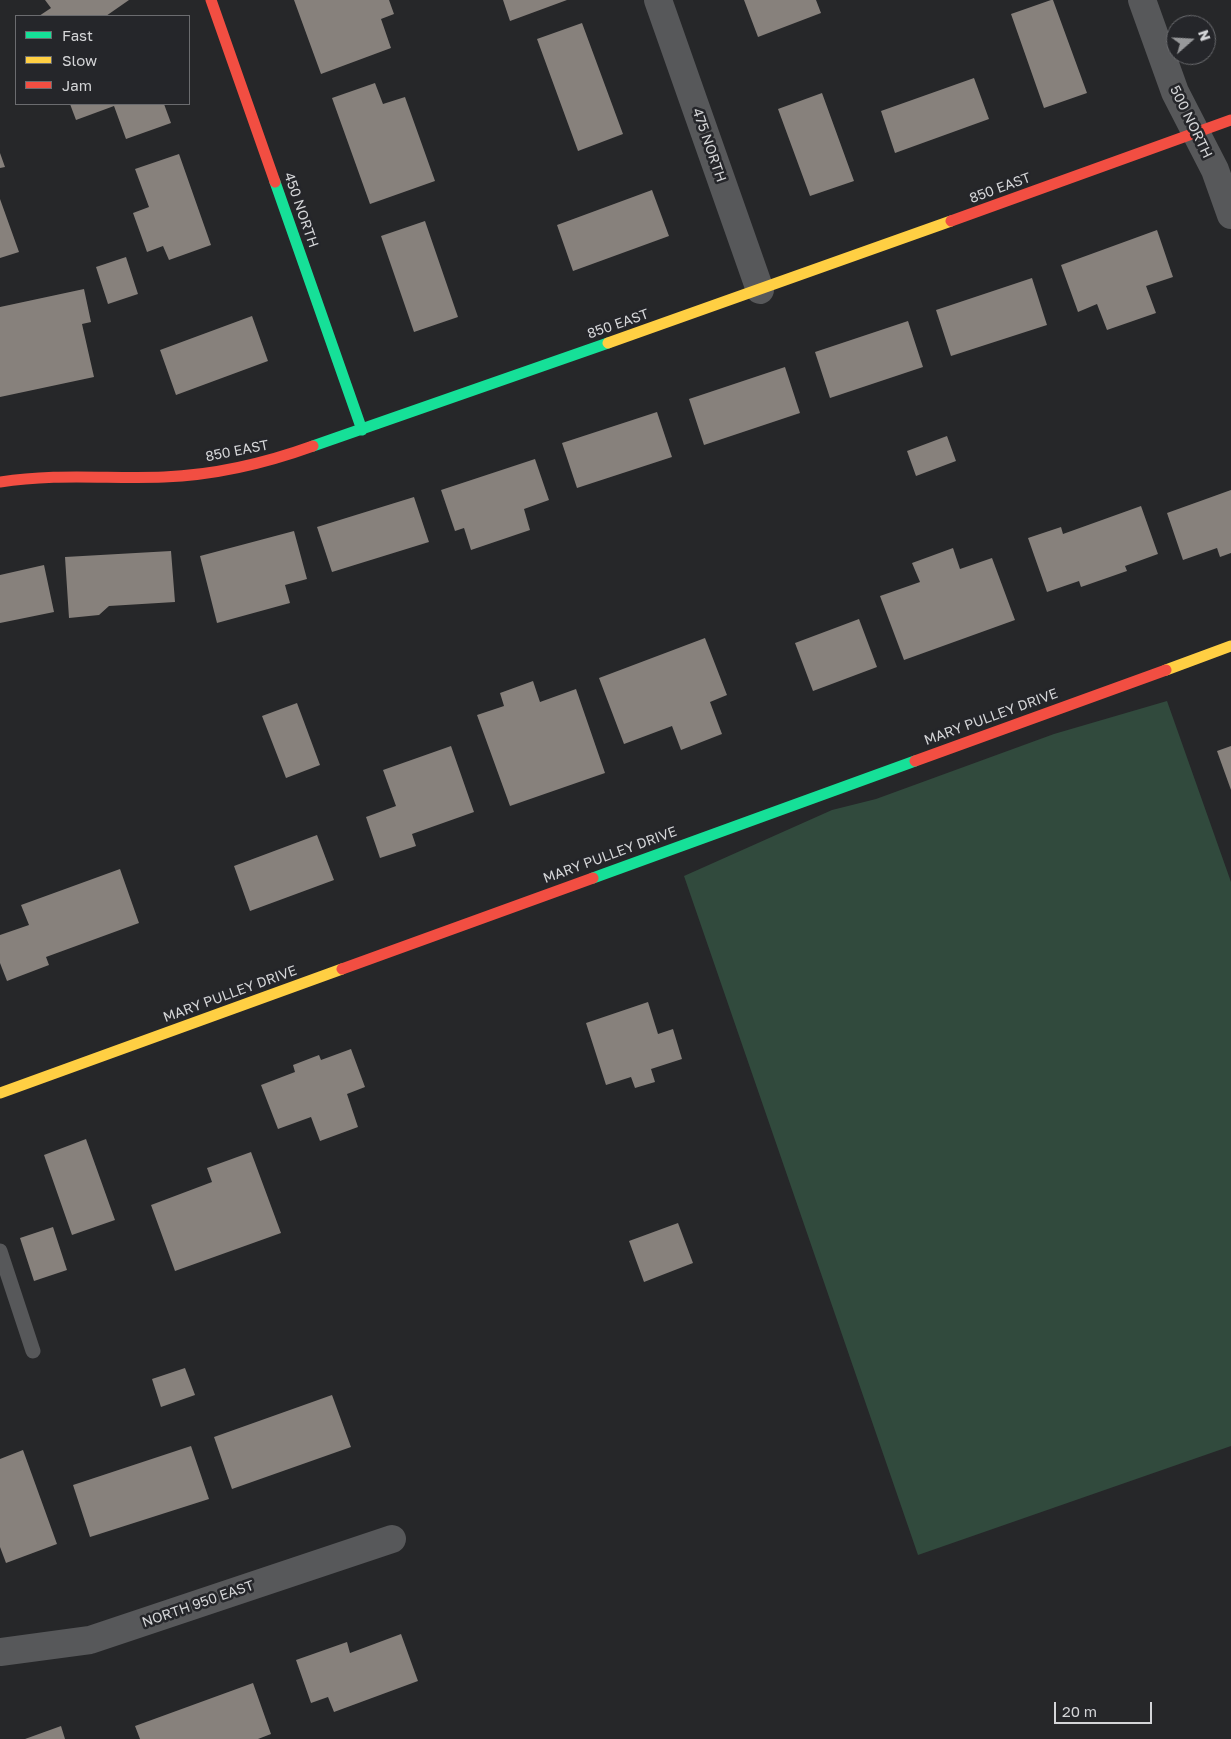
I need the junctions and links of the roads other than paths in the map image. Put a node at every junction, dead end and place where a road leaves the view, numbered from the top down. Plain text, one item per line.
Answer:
1 (211, 0) edge
2 (658, 0) edge
3 (1142, 0) edge
4 (1231, 120) edge
5 (1196, 133) junction
6 (1231, 215) edge
7 (760, 290) junction
8 (362, 430) junction
9 (0, 482) edge
10 (1231, 646) edge
11 (0, 1093) edge
12 (0, 1251) edge
13 (34, 1351) dead end
14 (392, 1539) dead end
15 (0, 1652) edge

1 - 8 street, 450 NORTH
2 - 7 street, 475 NORTH
3 - 5 street, 500 NORTH
4 - 5 street, 850 EAST
5 - 6 street, 500 NORTH
5 - 7 street, 850 EAST
7 - 8 street, 850 EAST
8 - 9 street, 850 EAST
10 - 11 street, MARY PULLEY DRIVE
12 - 13 lane
14 - 15 street, NORTH 950 EAST

